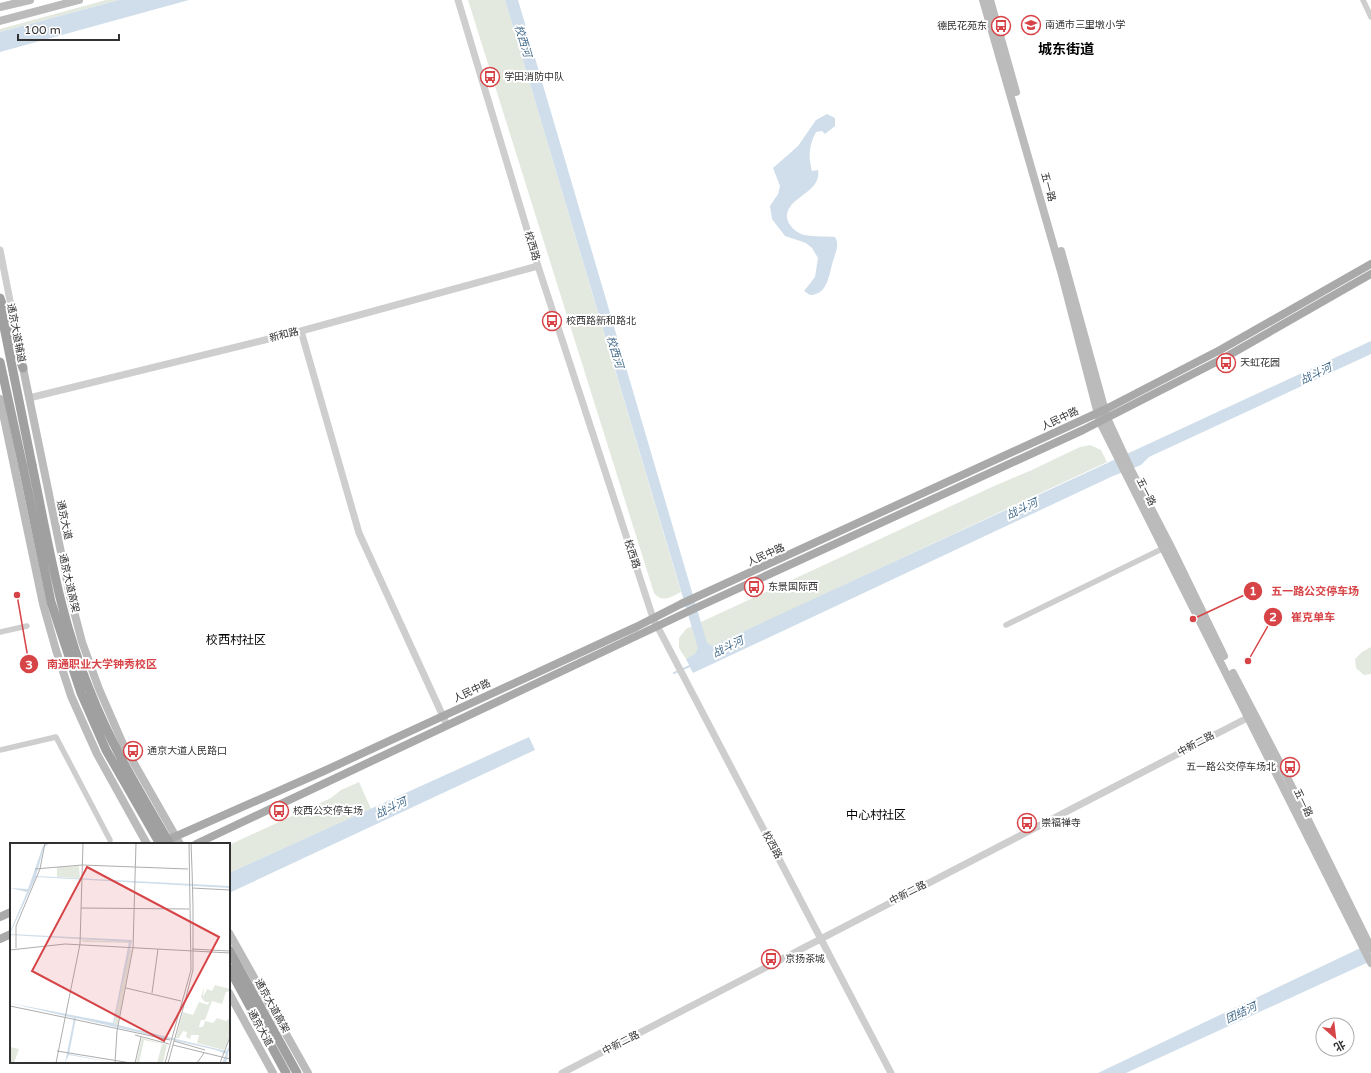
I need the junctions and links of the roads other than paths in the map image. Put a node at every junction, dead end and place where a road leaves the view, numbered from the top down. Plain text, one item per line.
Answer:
1 (30, 0) edge
2 (79, 0) edge
3 (458, 0) edge
4 (983, 0) edge
5 (990, 0) edge
6 (1363, 0) edge
7 (0, 7) edge
8 (1371, 17) edge
9 (0, 21) edge
10 (0, 250) edge
11 (1371, 264) edge
12 (538, 266) junction
13 (1371, 274) edge
14 (0, 298) edge
15 (0, 307) edge
16 (301, 331) junction
17 (0, 362) edge
18 (23, 368) junction
19 (29, 398) junction
20 (0, 399) edge
21 (1101, 411) junction
22 (1103, 420) junction
23 (27, 466) junction
24 (1128, 472) junction
25 (1170, 545) junction
26 (653, 618) junction
27 (1006, 625) dead end
28 (27, 626) dead end
29 (657, 627) junction
30 (0, 632) edge
31 (443, 715) junction
32 (1252, 716) junction
33 (447, 724) junction
34 (0, 750) edge
35 (145, 782) junction
36 (119, 796) junction
37 (110, 840) dead end
38 (175, 842) edge
39 (146, 843) edge
40 (159, 843) edge
41 (198, 843) edge
42 (10, 912) edge
43 (0, 917) edge
44 (10, 934) edge
45 (230, 935) edge
46 (822, 938) junction
47 (0, 939) edge
48 (1364, 941) junction
49 (1371, 948) edge
50 (230, 952) edge
51 (1371, 963) edge
52 (230, 970) edge
53 (230, 995) edge
54 (273, 1073) edge
55 (286, 1073) edge
56 (297, 1073) edge
57 (308, 1073) edge
58 (562, 1073) edge
59 (891, 1073) edge

1 - 7 main road
2 - 9 main road
3 - 12 street, 校西路
4 - 21 main road, 五一路
5 - 21 main road, 五一路
6 - 8 street
10 - 18 street, 通京大道辅道
11 - 21 main road, 人民中路
12 - 16 street, 新和路
12 - 26 street, 校西路
13 - 22 main road, 人民中路
14 - 18 highway
15 - 23 highway, 通京大道高架
16 - 19 street, 新和路
16 - 31 street
17 - 23 highway, 通京大道高架
18 - 19 main road, 通京大道
19 - 35 main road, 通京大道
20 - 36 main road
21 - 22 main road, 五一路
21 - 26 main road, 人民中路
22 - 24 main road, 五一路
22 - 29 main road, 人民中路
23 - 38 highway, 通京大道高架, bridge
23 - 40 highway, 通京大道高架, bridge
24 - 25 main road, 五一路
24 - 32 main road, 五一路
25 - 27 street
25 - 32 main road, 五一路
26 - 29 street, 校西路
26 - 31 main road, 人民中路
28 - 30 street
29 - 33 main road, 人民中路
29 - 46 street, 校西路
31 - 33 street
31 - 38 main road, 人民中路
32 - 46 street, 中新二路
32 - 48 main road, 五一路
33 - 41 main road, 人民中路
34 - 37 street
35 - 36 main road
35 - 38 main road, 通京大道
36 - 39 main road
42 - 43 main road
44 - 47 main road
45 - 57 main road, 通京大道
46 - 58 street, 中新二路
46 - 59 street, 校西路
48 - 49 main road, 五一路
48 - 51 main road, 五一路
50 - 56 highway, 通京大道高架
52 - 55 highway, 通京大道高架
53 - 54 main road, 通京大道

